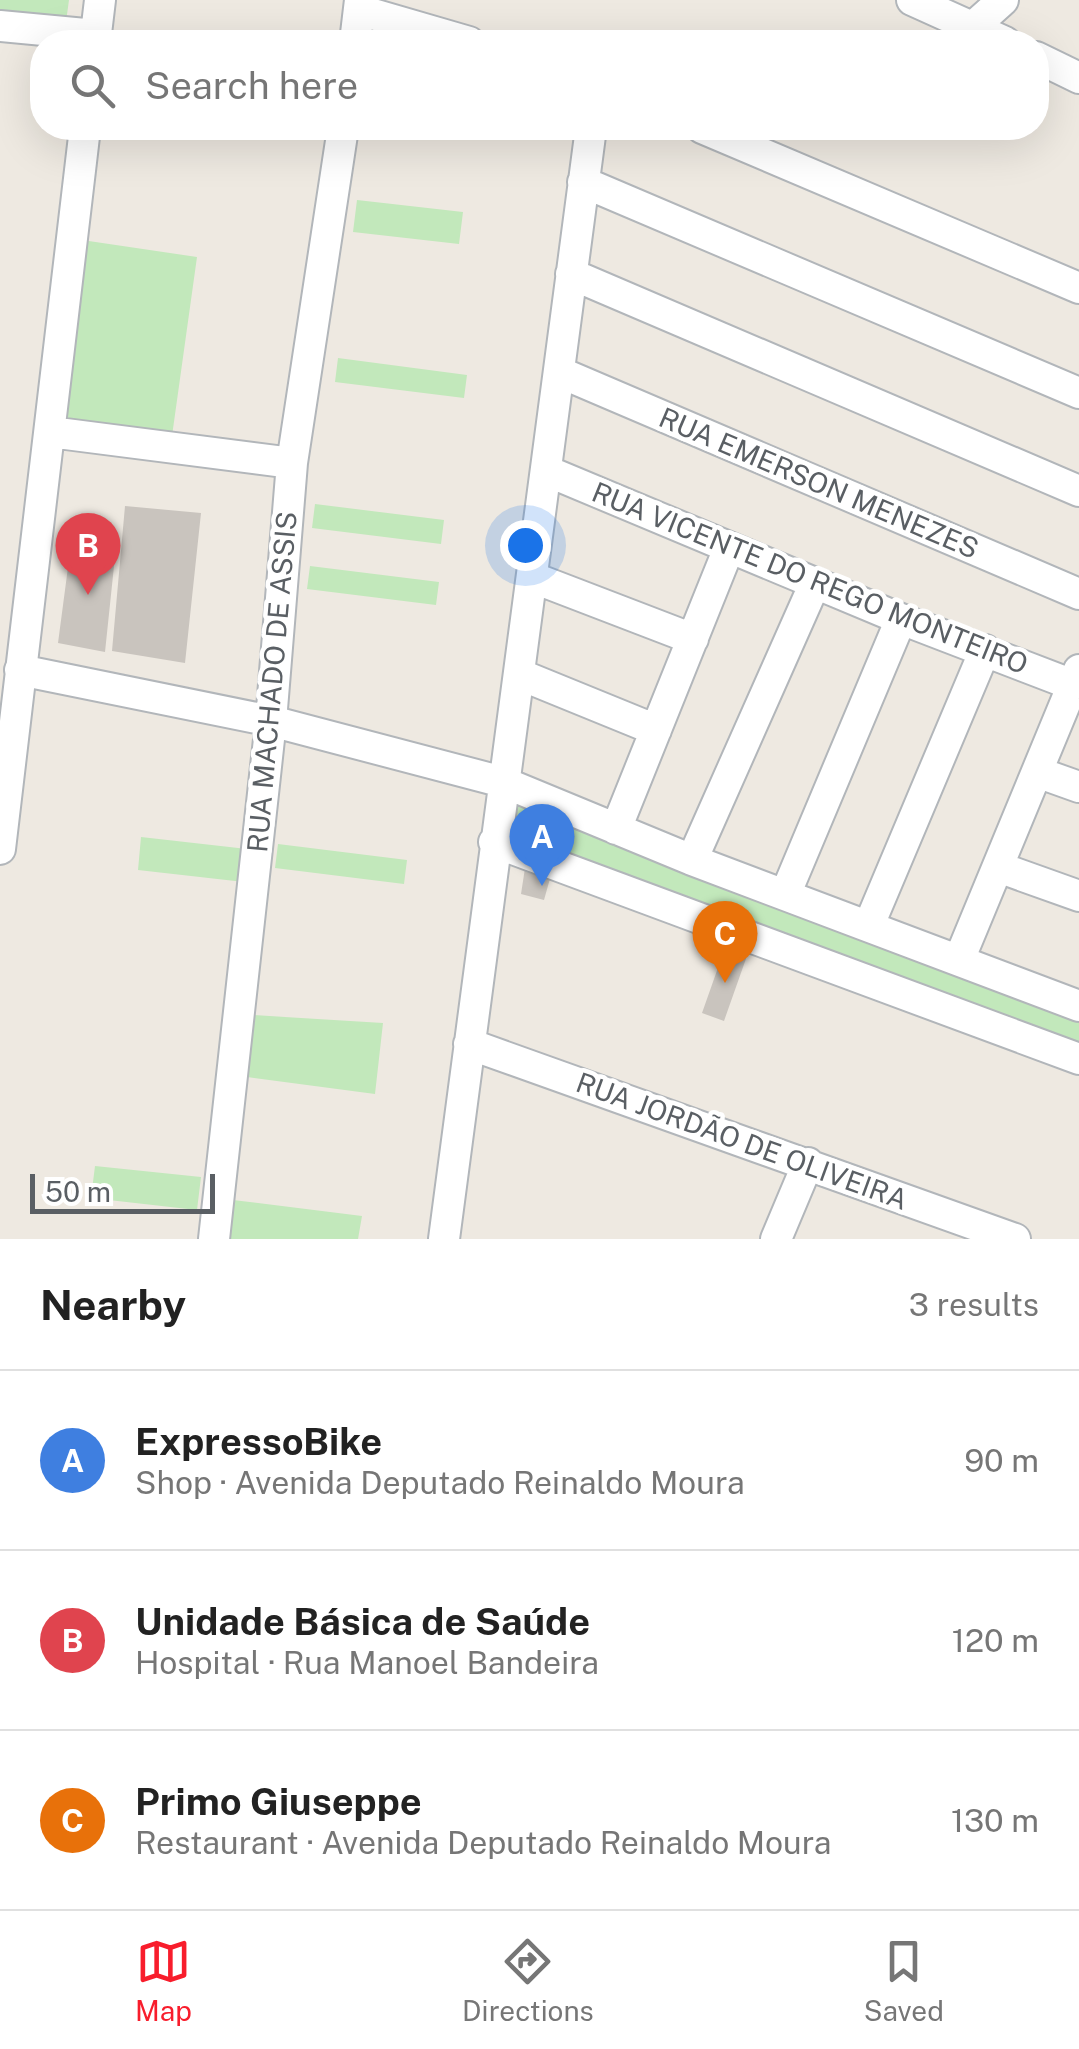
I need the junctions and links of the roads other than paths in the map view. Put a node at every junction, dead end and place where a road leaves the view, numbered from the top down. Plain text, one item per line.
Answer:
1 (100, 0) edge
2 (912, 0) edge
3 (1003, 0) edge
4 (360, 5) edge
5 (974, 14) edge
6 (0, 26) edge
7 (30, 30) edge
8 (96, 30) edge
9 (357, 30) edge
10 (434, 30) edge
11 (1049, 64) edge
12 (1079, 78) edge
13 (84, 140) edge
14 (341, 140) edge
15 (590, 140) edge
16 (730, 140) edge
17 (583, 182) junction
18 (570, 274) junction
19 (1079, 288) edge
20 (559, 372) junction
21 (1079, 393) edge
22 (50, 432) junction
23 (292, 464) junction
24 (547, 471) junction
25 (1079, 491) edge
26 (729, 548) junction
27 (534, 578) junction
28 (815, 583) junction
29 (1079, 594) edge
30 (901, 619) junction
31 (693, 639) junction
32 (984, 650) junction
33 (20, 670) junction
34 (521, 675) junction
35 (1076, 678) edge
36 (270, 721) junction
37 (656, 730) junction
38 (1037, 772) junction
39 (503, 782) junction
40 (1079, 787) edge
41 (616, 829) junction
42 (494, 842) junction
43 (0, 849) edge
44 (692, 860) junction
45 (998, 867) junction
46 (785, 895) junction
47 (1079, 896) edge
48 (868, 926) junction
49 (959, 960) junction
50 (1079, 1006) edge
51 (468, 1044) junction
52 (1079, 1059) edge
53 (808, 1164) junction
54 (452, 1236) edge
55 (214, 1239) edge
56 (776, 1239) edge
57 (1015, 1239) edge

1 - 8 street
2 - 5 street
3 - 5 street
4 - 9 street
4 - 10 street
6 - 7 street
11 - 12 street
13 - 22 street
14 - 23 street, RUA MACHADO DE ASSIS
15 - 17 street
16 - 19 street
17 - 18 street
17 - 21 street
18 - 20 street
18 - 25 street
20 - 24 street
20 - 29 street, RUA EMERSON MENEZES
22 - 23 street
22 - 33 street
23 - 36 street, RUA MACHADO DE ASSIS
24 - 26 street, RUA VICENTE DO REGO MONTEIRO
24 - 27 street
26 - 28 street, RUA VICENTE DO REGO MONTEIRO
26 - 31 street
27 - 31 street
27 - 34 street
28 - 30 street, RUA VICENTE DO REGO MONTEIRO
28 - 44 street
30 - 32 street, RUA VICENTE DO REGO MONTEIRO
30 - 46 street
31 - 37 street
32 - 35 street, RUA VICENTE DO REGO MONTEIRO
32 - 48 street
33 - 36 street
33 - 43 street
34 - 37 street
34 - 39 street
35 - 38 street
36 - 39 street
36 - 55 street, RUA MACHADO DE ASSIS
37 - 41 street
38 - 40 street
38 - 45 street
39 - 41 street
39 - 42 street
41 - 44 street
42 - 51 street
42 - 52 street
44 - 46 street
45 - 47 street
45 - 49 street
46 - 48 street
48 - 49 street
49 - 50 street
51 - 53 street, RUA JORDÃO DE OLIVEIRA
51 - 54 street
53 - 56 street
53 - 57 street, RUA JORDÃO DE OLIVEIRA

